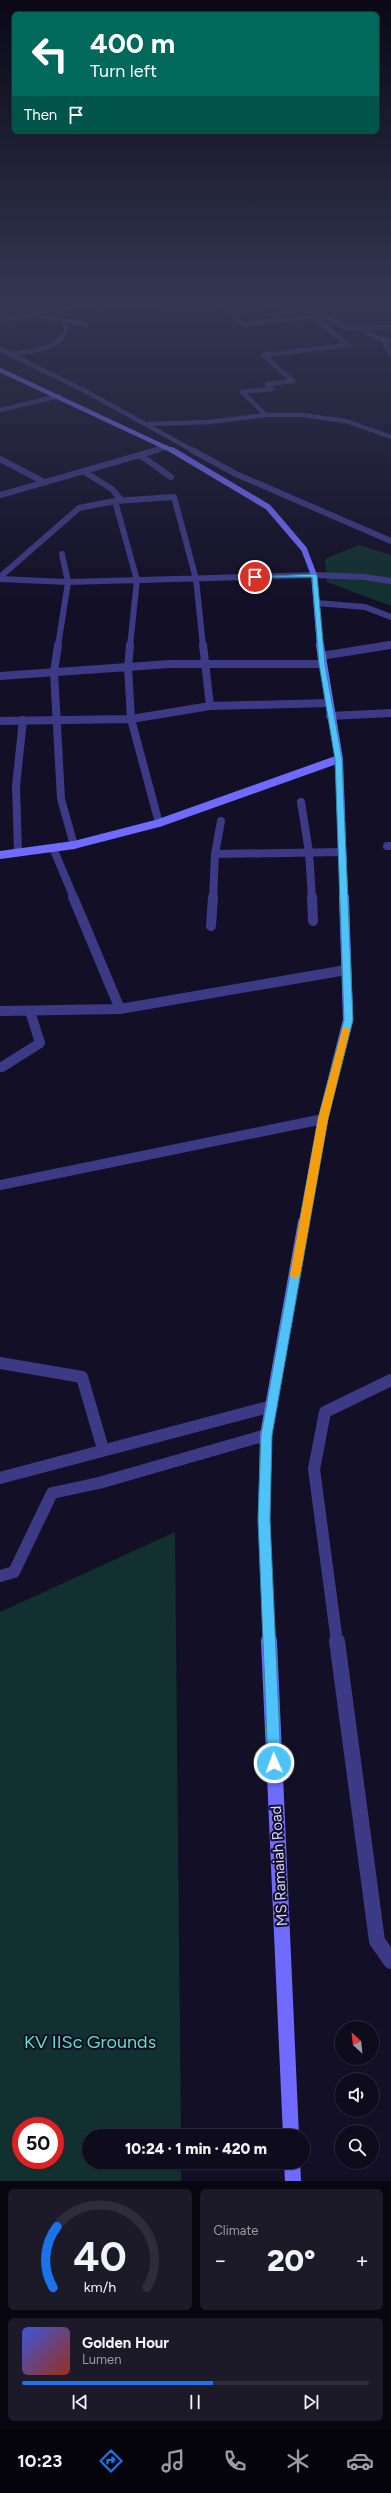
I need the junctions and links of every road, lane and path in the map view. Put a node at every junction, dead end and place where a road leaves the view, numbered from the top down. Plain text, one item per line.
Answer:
1 (39, 401) edge
2 (69, 401) edge
3 (103, 401) edge
4 (251, 401) edge
5 (0, 410) edge
6 (266, 415) junction
7 (145, 423) junction
8 (391, 438) edge
9 (167, 447) junction
10 (140, 455) junction
11 (0, 459) edge
12 (83, 471) junction
13 (171, 477) dead end
14 (44, 482) junction
15 (0, 495) edge
16 (118, 500) junction
17 (391, 541) edge
18 (62, 554) dead end
19 (314, 575) junction
20 (0, 578) edge
21 (196, 579) junction
22 (137, 580) junction
23 (391, 581) edge
24 (68, 582) junction
25 (317, 603) junction
26 (391, 617) edge
27 (391, 645) edge
28 (321, 656) junction
29 (204, 663) junction
30 (322, 664) junction
31 (128, 668) junction
32 (54, 672) junction
33 (0, 676) edge
34 (328, 703) junction
35 (210, 706) junction
36 (391, 713) edge
37 (330, 716) junction
38 (131, 719) junction
39 (23, 720) junction
40 (57, 720) junction
41 (0, 721) edge
42 (339, 759) junction
43 (301, 802) dead end
44 (221, 821) dead end
45 (159, 823) junction
46 (74, 845) junction
47 (53, 848) junction
48 (18, 852) junction
49 (309, 852) junction
50 (342, 852) junction
51 (215, 854) junction
52 (0, 855) edge
53 (313, 921) dead end
54 (211, 926) dead end
55 (346, 970) junction
56 (120, 1009) junction
57 (0, 1011) edge
58 (30, 1011) junction
59 (2, 1067) dead end
60 (323, 1119) junction
61 (0, 1185) edge
62 (0, 1363) edge
63 (391, 1380) edge
64 (272, 1406) junction
65 (266, 1435) junction
66 (103, 1449) junction
67 (0, 1478) edge
68 (0, 1576) edge
69 (391, 1961) edge
70 (291, 2129) edge
71 (292, 2169) edge
72 (293, 2181) edge

1 - 5 street
2 - 9 main road, MS Ramaiah Road
3 - 7 street
4 - 6 street
6 - 7 street
6 - 8 street
7 - 17 street
9 - 10 street
9 - 19 main road, MS Ramaiah Road
10 - 12 street
10 - 13 street
11 - 14 street
12 - 14 street
12 - 16 street
14 - 15 street
16 - 20 street
16 - 21 street
16 - 22 street
18 - 24 street
19 - 21 street
19 - 23 street
19 - 25 main road, MS Ramaiah Road
20 - 24 street
21 - 22 street
21 - 29 street
22 - 24 street
22 - 31 street
24 - 32 street
25 - 26 street
25 - 28 main road, MS Ramaiah Road
27 - 28 street
28 - 30 main road, MS Ramaiah Road
29 - 30 street
29 - 31 street
29 - 35 street
30 - 34 main road, MS Ramaiah Road
31 - 32 street
31 - 38 street
32 - 33 street
32 - 40 street
34 - 35 street
34 - 37 main road, MS Ramaiah Road
35 - 38 street
36 - 37 street
37 - 42 main road, MS Ramaiah Road
38 - 40 street
38 - 45 street
39 - 40 street
39 - 41 street
39 - 48 street
40 - 46 street
42 - 45 main road
42 - 50 main road, MS Ramaiah Road
43 - 49 street
44 - 51 street
45 - 46 main road
46 - 47 main road
47 - 48 main road
47 - 56 street
48 - 52 main road
49 - 50 street
49 - 51 street
49 - 53 street
50 - 55 main road, MS Ramaiah Road
51 - 54 street
55 - 56 street
55 - 60 main road, MS Ramaiah Road
56 - 58 street
57 - 58 street
58 - 59 street
60 - 61 street
60 - 64 main road, MS Ramaiah Road
62 - 66 street
63 - 69 street
64 - 65 main road, MS Ramaiah Road
64 - 66 street
65 - 68 street
65 - 70 main road, MS Ramaiah Road
66 - 67 street
71 - 72 main road

